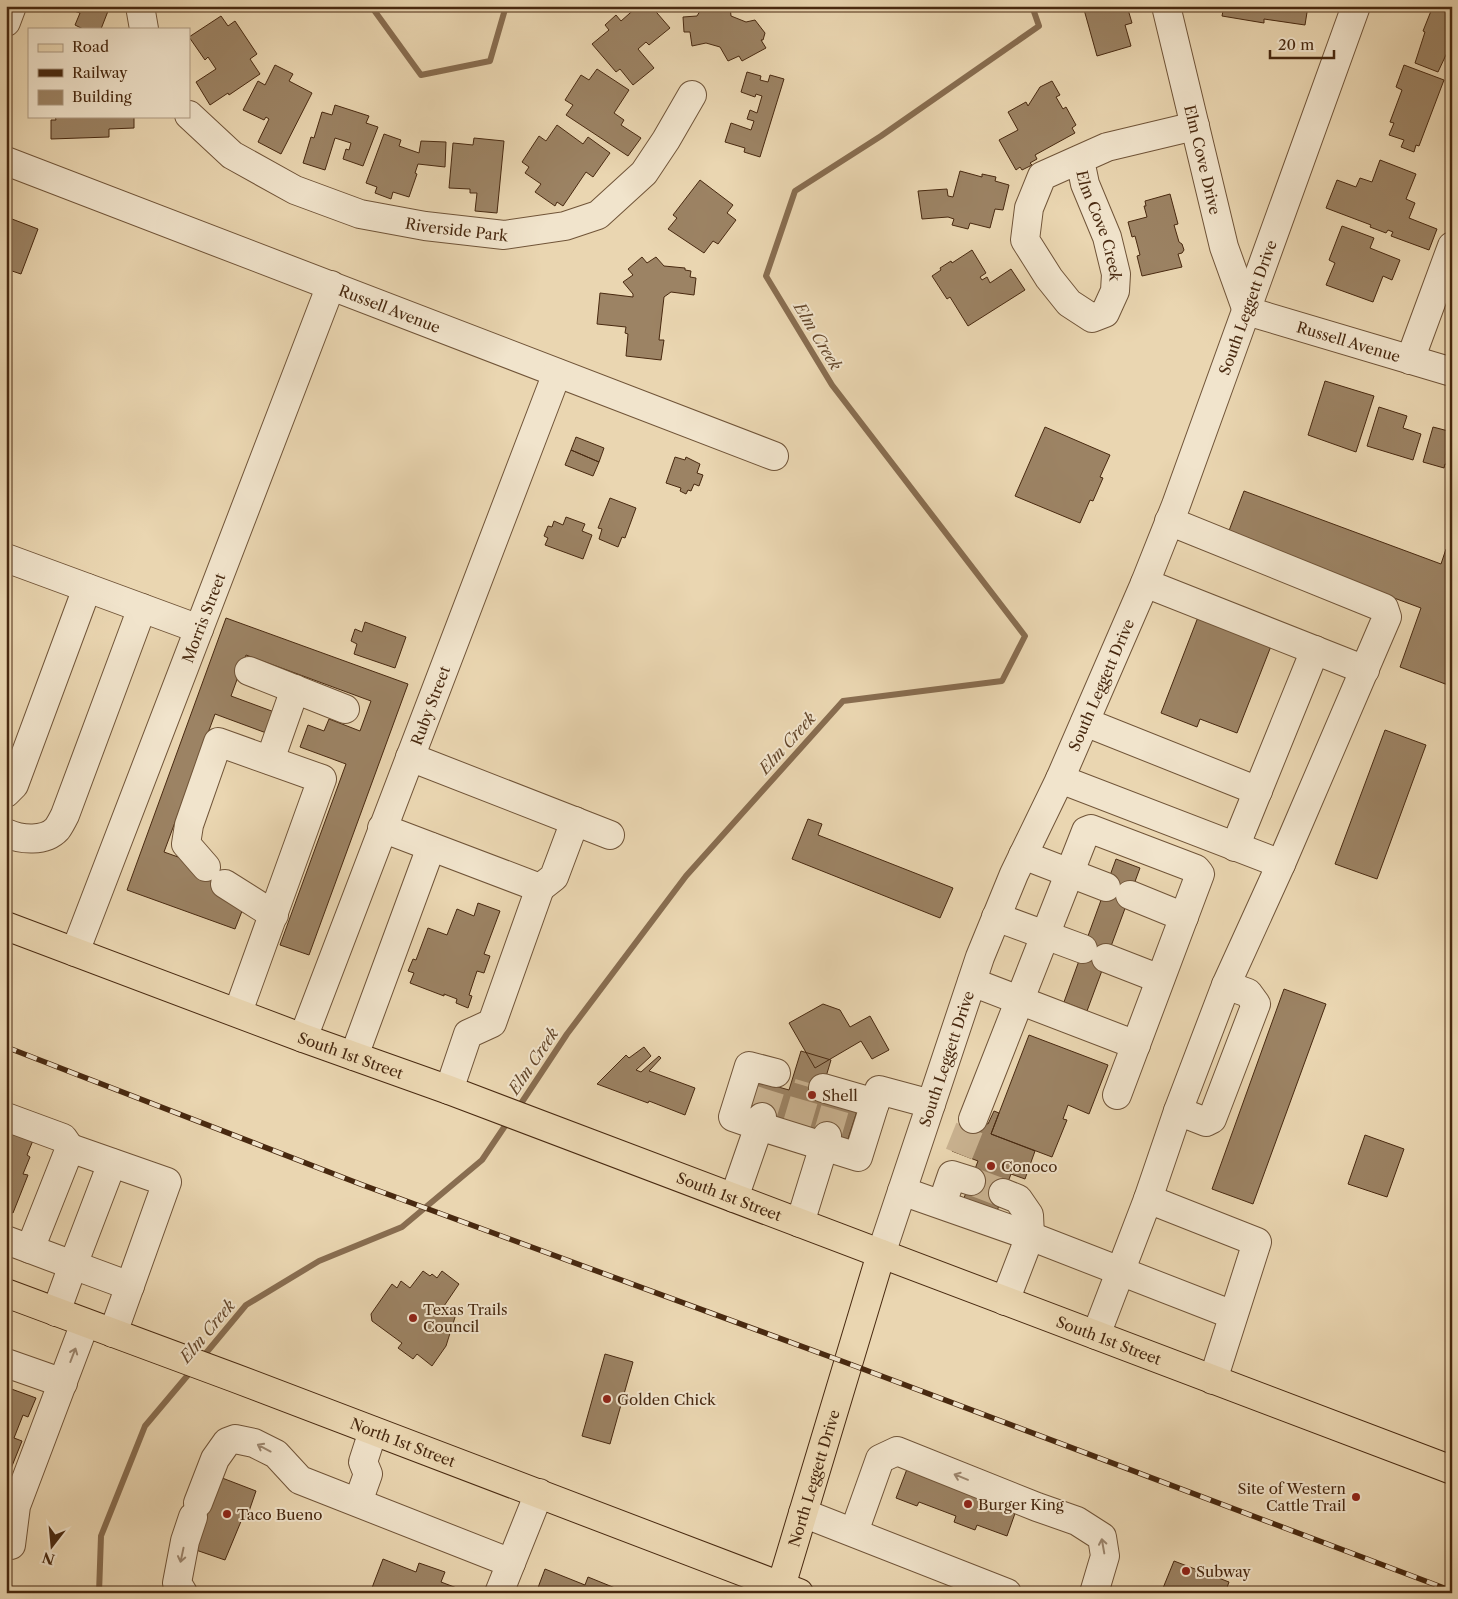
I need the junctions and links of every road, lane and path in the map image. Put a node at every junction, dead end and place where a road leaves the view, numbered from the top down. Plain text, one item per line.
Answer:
1 (12, 6) edge
2 (140, 6) edge
3 (1166, 6) edge
4 (1356, 6) edge
5 (6, 22) edge
6 (144, 28) edge
7 (692, 95) dead end
8 (190, 116) edge
9 (1195, 126) junction
10 (1080, 160) junction
11 (6, 161) edge
12 (1452, 246) edge
13 (331, 285) junction
14 (1247, 311) junction
15 (1410, 360) junction
16 (1452, 372) edge
17 (557, 373) junction
18 (774, 456) dead end
19 (1169, 521) junction
20 (6, 558) edge
21 (1145, 583) junction
22 (87, 588) junction
23 (142, 608) junction
24 (199, 629) junction
25 (1315, 650) junction
26 (1365, 670) junction
27 (249, 671) dead end
28 (295, 689) junction
29 (345, 709) dead end
30 (1085, 722) junction
31 (410, 757) junction
32 (270, 760) junction
33 (1060, 779) junction
34 (1258, 791) junction
35 (6, 793) edge
36 (575, 821) junction
37 (382, 828) junction
38 (6, 833) edge
39 (610, 835) dead end
40 (431, 847) junction
41 (1235, 847) junction
42 (1023, 856) junction
43 (1281, 864) junction
44 (1069, 874) junction
45 (540, 888) junction
46 (274, 915) junction
47 (1184, 916) junction
48 (996, 917) junction
49 (6, 926) edge
50 (1045, 935) junction
51 (75, 952) junction
52 (1160, 979) junction
53 (972, 982) junction
54 (1019, 1001) junction
55 (238, 1012) junction
56 (302, 1038) junction
57 (1136, 1045) junction
58 (354, 1056) junction
59 (780, 1079) dead end
60 (455, 1092) junction
61 (833, 1095) dead end
62 (1117, 1095) dead end
63 (875, 1103) junction
64 (931, 1104) junction
65 (6, 1117) edge
66 (973, 1118) tunnel mouth
67 (761, 1121) junction
68 (825, 1141) junction
69 (70, 1148) junction
70 (112, 1163) junction
71 (961, 1170) tunnel mouth
72 (902, 1191) junction
73 (1003, 1193) tunnel mouth
74 (734, 1198) junction
75 (1148, 1199) junction
76 (942, 1204) junction
77 (800, 1223) junction
78 (1030, 1236) junction
79 (14, 1249) edge
80 (881, 1254) junction
81 (73, 1265) junction
82 (1120, 1271) junction
83 (130, 1286) junction
84 (6, 1293) edge
85 (1005, 1301) junction
86 (56, 1312) junction
87 (1234, 1315) junction
88 (85, 1323) junction
89 (113, 1333) junction
90 (1096, 1335) junction
91 (6, 1363) edge
92 (847, 1363) joint
93 (1213, 1380) junction
94 (62, 1383) junction
95 (53, 1409) junction
96 (373, 1430) junction
97 (1452, 1470) edge
98 (539, 1493) junction
99 (348, 1498) junction
100 (6, 1502) edge
101 (803, 1513) junction
102 (854, 1532) junction
103 (6, 1545) edge
104 (510, 1563) junction
105 (956, 1584) edge
106 (786, 1590) edge
107 (183, 1593) edge
108 (499, 1593) edge
109 (1007, 1593) edge
110 (1094, 1593) edge

1 - 5 street
2 - 6 street
3 - 9 street, Elm Cove Drive
4 - 14 street, South Leggett Drive
7 - 8 street, Riverside Park
9 - 10 street
9 - 14 street, Elm Cove Drive
10 - 10 street, Elm Cove Creek
11 - 13 street, Russell Avenue
12 - 15 street
13 - 17 street, Russell Avenue
13 - 24 street, Morris Street
14 - 15 street, Russell Avenue
14 - 19 street, South Leggett Drive
15 - 16 street, Russell Avenue
17 - 18 street, Russell Avenue
17 - 31 street, Ruby Street
19 - 21 street, South Leggett Drive
19 - 26 street
20 - 22 street
21 - 25 street
21 - 30 street, South Leggett Drive
22 - 23 street
22 - 35 street
23 - 24 street
23 - 38 street
24 - 51 street, Morris Street
25 - 26 street
25 - 34 street
26 - 43 street
27 - 28 street
28 - 29 street
28 - 32 street
30 - 33 street, South Leggett Drive
30 - 34 street
31 - 36 street
31 - 37 street, Ruby Street
32 - 46 street
32 - 46 street
33 - 41 street
33 - 42 street, South Leggett Drive
34 - 41 street
36 - 39 street
36 - 45 street
37 - 40 street
37 - 56 street, Ruby Street
40 - 45 street
40 - 58 street
41 - 43 street
42 - 44 street
42 - 48 street, South Leggett Drive
43 - 75 street
44 - 47 street
44 - 47 street
44 - 50 street
45 - 60 street
46 - 55 street
47 - 52 street
48 - 50 street
48 - 53 street, South Leggett Drive
49 - 51 main road, South 1st Street
50 - 52 street
50 - 54 street
51 - 55 main road, South 1st Street
52 - 57 street
53 - 54 street
53 - 64 street, South Leggett Drive
54 - 57 street
54 - 66 street
55 - 56 main road, South 1st Street
56 - 58 main road, South 1st Street
57 - 62 street
58 - 60 main road, South 1st Street
59 - 67 street
60 - 74 main road, South 1st Street
61 - 63 street
63 - 64 street
63 - 68 street
64 - 72 street, South Leggett Drive
65 - 69 street
67 - 68 street
67 - 74 street
68 - 77 street
69 - 70 street
69 - 79 street
70 - 81 street
70 - 83 street
71 - 76 street
72 - 76 street
72 - 80 street, South Leggett Drive
73 - 78 street
74 - 77 main road, South 1st Street
75 - 82 street
75 - 87 street
76 - 78 street
77 - 80 main road, South 1st Street
78 - 82 street
78 - 85 street
79 - 81 street
80 - 85 main road, South 1st Street
80 - 92 main road, South Leggett Drive
81 - 83 street
81 - 86 street
82 - 87 street
82 - 90 street
83 - 89 street
84 - 86 main road, North 1st Street
85 - 90 main road, South 1st Street
86 - 88 main road, North 1st Street
87 - 93 street
88 - 89 main road, North 1st Street
94 -> 88 street
89 - 96 main road, North 1st Street
90 - 93 main road, South 1st Street
91 - 94 street
92 - 101 main road, North Leggett Drive
93 - 97 main road, South 1st Street
94 - 95 street
95 - 100 street
95 - 103 street
96 - 98 main road, North 1st Street
96 - 99 street
98 - 104 street
98 - 106 main road, North 1st Street
99 - 104 street
99 -> 107 street
101 - 102 street
101 - 106 main road, North Leggett Drive
102 - 105 street
110 -> 102 street
104 - 108 street
105 - 109 street

